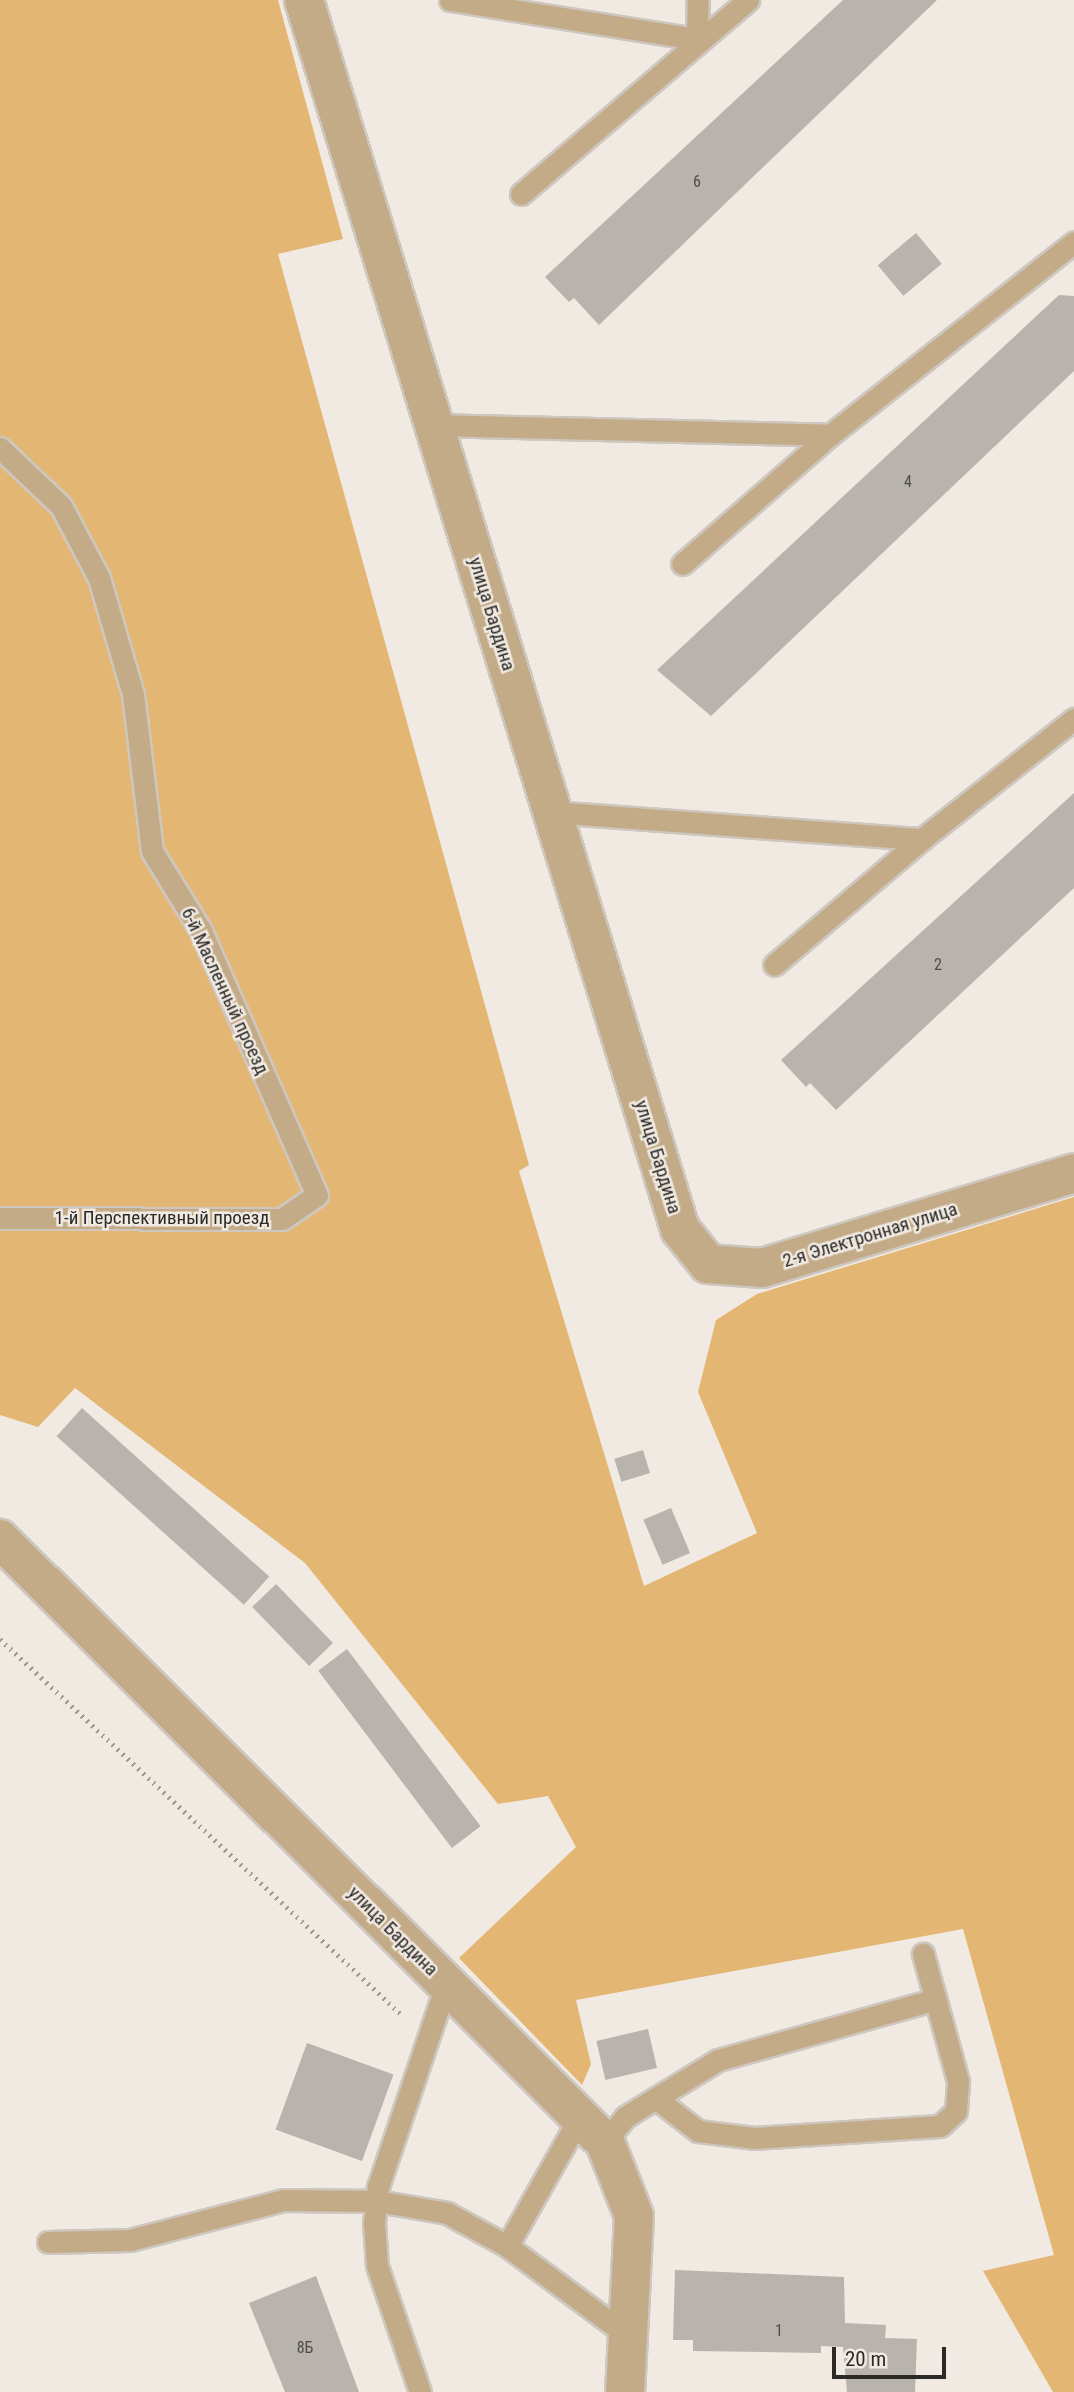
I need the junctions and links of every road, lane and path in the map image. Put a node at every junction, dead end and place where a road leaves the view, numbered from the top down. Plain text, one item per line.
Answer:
1 (304, 0) edge
2 (450, 0) edge
3 (698, 0) edge
4 (747, 0) edge
5 (697, 39) junction
6 (521, 194) dead end
7 (1074, 242) edge
8 (434, 425) junction
9 (830, 435) junction
10 (0, 448) edge
11 (682, 564) dead end
12 (1074, 719) edge
13 (552, 812) junction
14 (922, 839) junction
15 (774, 965) dead end
16 (1074, 1173) edge
17 (317, 1195) joint
18 (0, 1218) edge
19 (680, 1229) joint
20 (0, 1539) edge
21 (0, 1639) edge
22 (923, 1954) dead end
23 (446, 1985) junction
24 (936, 1999) junction
25 (428, 2039) junction
26 (659, 2101) junction
27 (592, 2130) junction
28 (377, 2201) junction
29 (48, 2242) dead end
30 (507, 2246) junction
31 (628, 2336) junction
32 (420, 2392) edge
33 (625, 2392) edge

1 - 8 street, улица Бардина
2 - 5 lane
3 - 5 lane
4 - 5 lane
5 - 6 lane
7 - 9 lane
8 - 9 lane
8 - 13 street, улица Бардина
9 - 11 lane
10 - 17 lane, 6-й Масленный проезд
12 - 14 lane
13 - 14 lane
13 - 19 street, улица Бардина
14 - 15 lane
16 - 19 street, 2-я Электронная улица
17 - 18 lane, 1-й Перспективный проезд
20 - 23 street, улица Бардина
21 - 25 path
22 - 24 lane
23 - 25 lane
23 - 27 street, улица Бардина
24 - 26 lane
24 - 26 lane
25 - 28 lane
26 - 27 lane
27 - 30 lane
27 - 31 street, улица Бардина
28 - 29 lane
28 - 30 lane
28 - 32 lane
30 - 31 lane
31 - 33 street, улица Бардина

